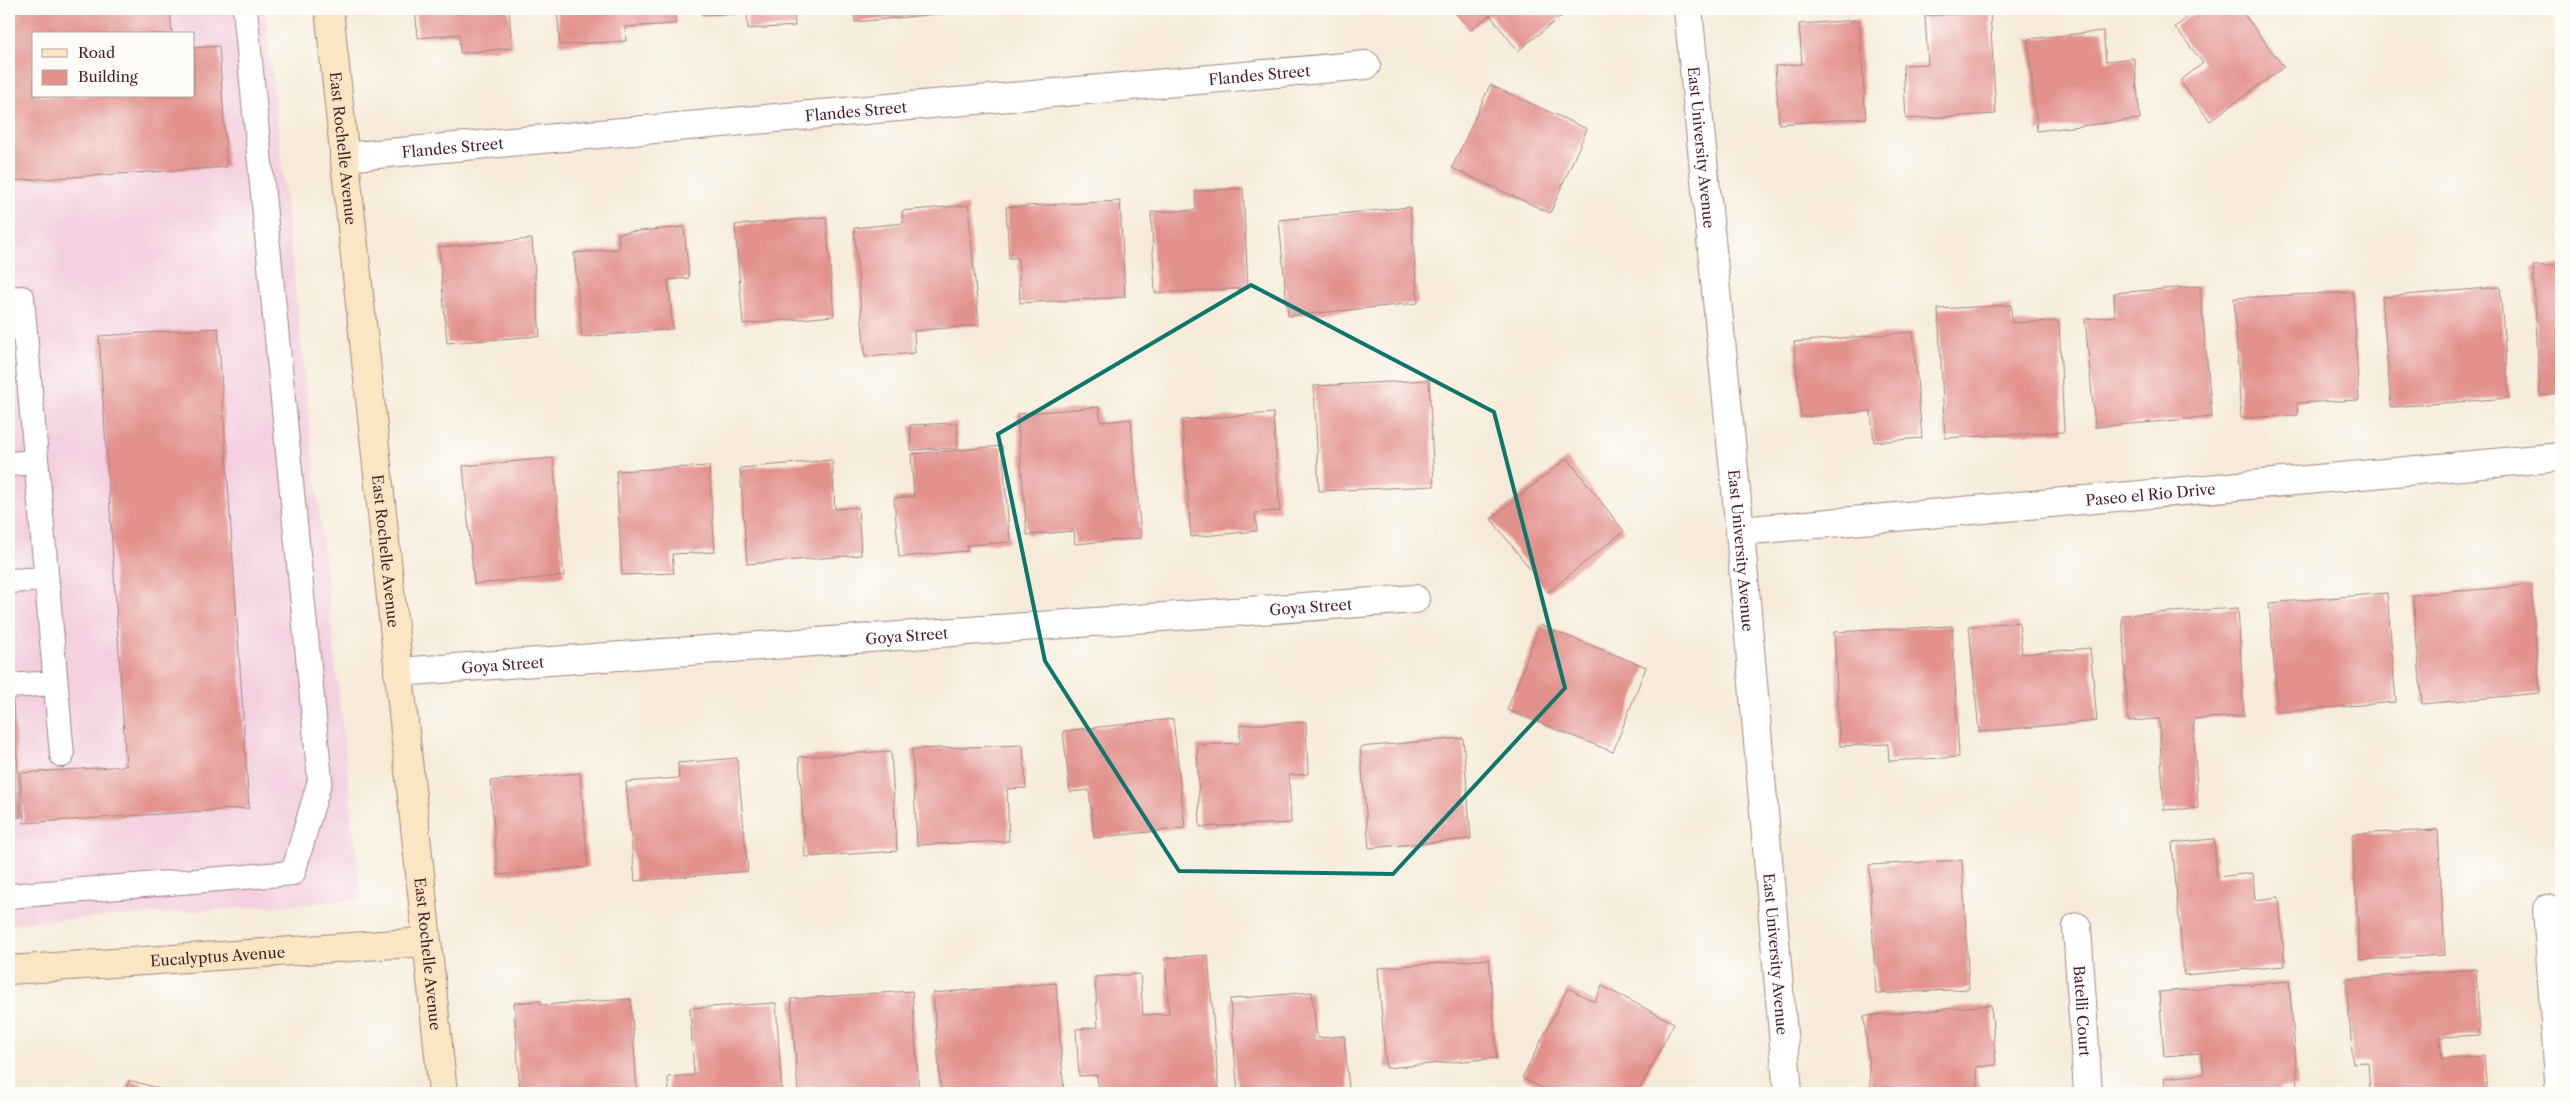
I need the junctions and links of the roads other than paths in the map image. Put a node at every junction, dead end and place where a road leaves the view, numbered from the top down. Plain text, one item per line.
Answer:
1 (245, 9) edge
2 (329, 9) edge
3 (1688, 9) edge
4 (1366, 65) dead end
5 (344, 157) junction
6 (9, 300) edge
7 (2561, 457) edge
8 (36, 462) junction
9 (9, 464) edge
10 (1740, 532) junction
11 (46, 579) junction
12 (9, 580) edge
13 (1415, 599) dead end
14 (398, 672) junction
15 (55, 683) junction
16 (9, 686) edge
17 (62, 755) dead end
18 (9, 896) edge
19 (2547, 909) dead end
20 (2078, 927) dead end
21 (425, 942) junction
22 (9, 970) edge
23 (443, 1093) edge
24 (1788, 1093) edge
25 (2088, 1093) edge
26 (2560, 1093) edge

1 - 18 lane
2 - 5 street, East Rochelle Avenue
3 - 10 street, East University Avenue
4 - 5 street, Flandes Street
5 - 14 street, East Rochelle Avenue
6 - 8 lane
7 - 10 street, Paseo el Rio Drive
8 - 9 lane
8 - 11 lane
10 - 24 street, East University Avenue
11 - 12 lane
11 - 15 lane
13 - 14 street, Goya Street
14 - 21 street, East Rochelle Avenue
15 - 16 lane
15 - 17 lane
19 - 26 street
20 - 25 street, Batelli Court
21 - 22 street, Eucalyptus Avenue
21 - 23 street, East Rochelle Avenue

